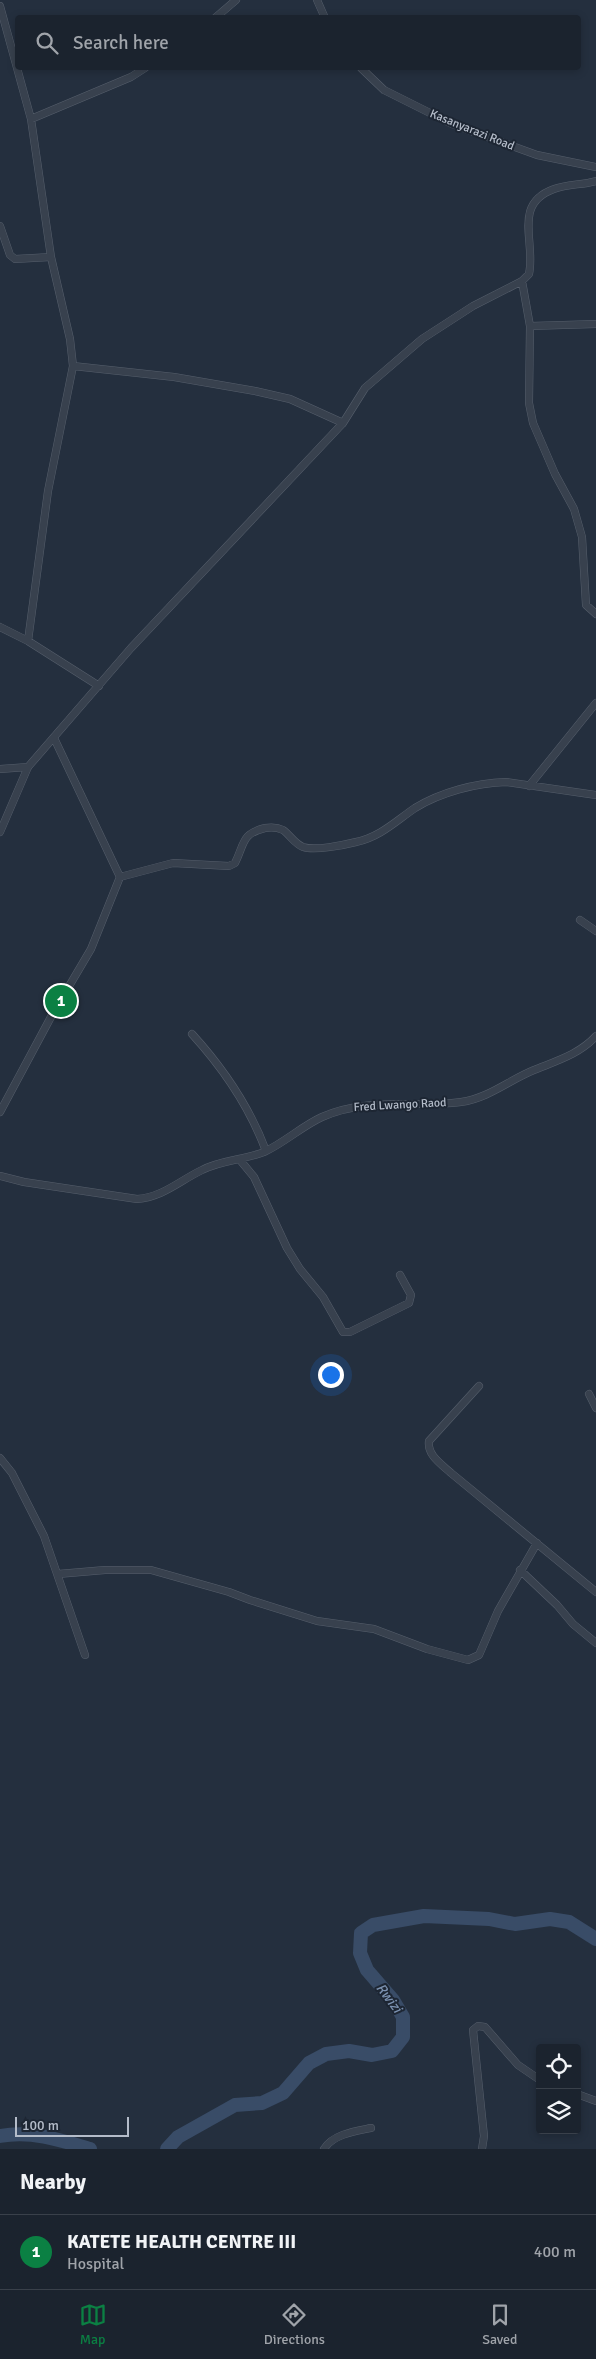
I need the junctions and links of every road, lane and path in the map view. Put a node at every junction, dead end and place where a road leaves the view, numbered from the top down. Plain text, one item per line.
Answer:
1 (236, 0) edge
2 (317, 0) edge
3 (0, 6) edge
4 (218, 15) edge
5 (324, 15) edge
6 (15, 61) edge
7 (18, 70) edge
8 (142, 70) edge
9 (362, 70) edge
10 (31, 119) junction
11 (596, 167) edge
12 (596, 181) edge
13 (0, 226) edge
14 (50, 257) junction
15 (522, 281) junction
16 (596, 324) edge
17 (530, 326) junction
18 (73, 366) junction
19 (343, 423) junction
20 (596, 614) edge
21 (0, 627) edge
22 (28, 641) junction
23 (99, 686) junction
24 (596, 703) edge
25 (54, 738) junction
26 (28, 767) junction
27 (0, 769) edge
28 (529, 786) junction
29 (596, 795) edge
30 (0, 832) edge
31 (120, 877) junction
32 (580, 920) dead end
33 (596, 931) edge
34 (192, 1034) dead end
35 (596, 1036) edge
36 (0, 1112) edge
37 (266, 1151) junction
38 (240, 1160) junction
39 (0, 1176) edge
40 (400, 1275) dead end
41 (479, 1386) dead end
42 (589, 1394) dead end
43 (596, 1408) edge
44 (0, 1458) edge
45 (537, 1543) junction
46 (520, 1570) junction
47 (58, 1574) junction
48 (596, 1592) edge
49 (596, 1643) edge
50 (85, 1655) dead end
51 (536, 2077) edge
52 (581, 2095) edge
53 (596, 2101) edge
54 (371, 2128) dead end
55 (324, 2149) edge
56 (482, 2149) edge

1 - 4 street
2 - 5 street
3 - 6 street
7 - 10 street
8 - 10 street
9 - 11 street, Kasanyarazi Road
10 - 14 street
12 - 15 street
13 - 14 street
14 - 18 street
15 - 17 street
15 - 19 street
16 - 17 street
17 - 20 street
18 - 19 street
18 - 22 street
19 - 23 street
21 - 22 street
22 - 23 street
23 - 25 street
24 - 28 street
25 - 26 street
25 - 31 street
26 - 27 street
26 - 30 street
28 - 29 street
28 - 31 street
31 - 36 street
32 - 33 street
34 - 37 street
35 - 37 street, Fred Lwango Raod
37 - 38 street, Fred Lwango Raod
38 - 39 street, Fred Lwango Raod
38 - 40 street
41 - 45 street
42 - 43 street
44 - 47 street
45 - 46 street
45 - 48 street
46 - 47 street
46 - 49 street
47 - 50 street
51 - 56 street
52 - 53 street
54 - 55 street

